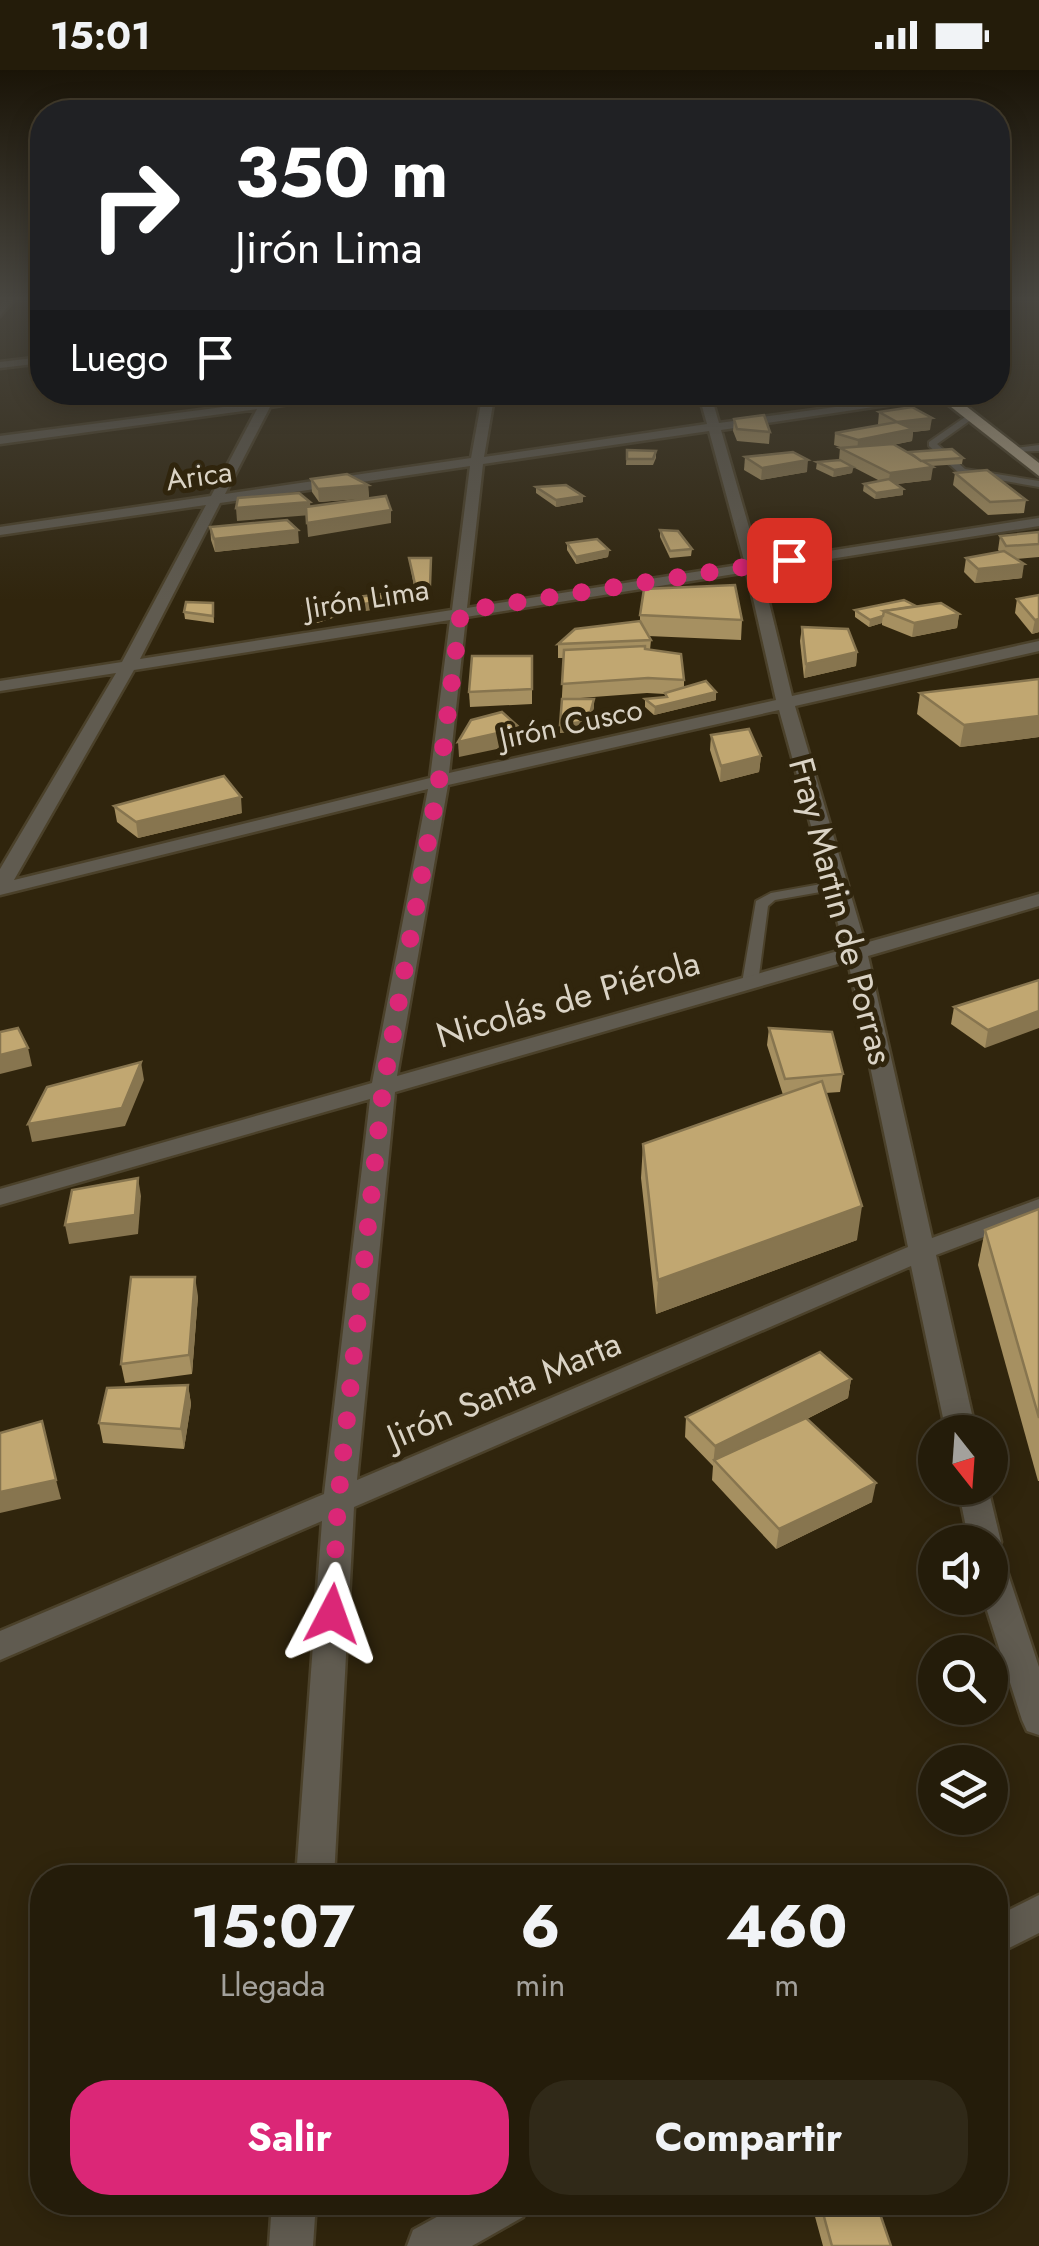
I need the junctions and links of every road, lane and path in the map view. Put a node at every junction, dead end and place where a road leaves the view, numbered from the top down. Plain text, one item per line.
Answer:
1 (224, 405) edge
2 (266, 405) edge
3 (488, 405) edge
4 (708, 405) edge
5 (861, 405) edge
6 (956, 405) edge
7 (971, 417) junction
8 (715, 427) junction
9 (0, 440) edge
10 (1039, 448) edge
11 (1011, 449) junction
12 (477, 462) junction
13 (1039, 471) edge
14 (1039, 484) edge
15 (220, 498) junction
16 (1039, 522) edge
17 (0, 531) edge
18 (754, 566) junction
19 (461, 611) junction
20 (1039, 646) edge
21 (128, 666) junction
22 (0, 686) edge
23 (786, 706) junction
24 (439, 781) junction
25 (838, 886) junction
26 (0, 888) edge
27 (1039, 900) edge
28 (857, 953) junction
29 (750, 983) junction
30 (383, 1088) junction
31 (0, 1197) edge
32 (1039, 1208) edge
33 (922, 1251) junction
34 (957, 1415) edge
35 (338, 1501) junction
36 (1005, 1615) edge
37 (0, 1646) edge
38 (1039, 1720) edge
39 (315, 1865) edge
40 (1039, 1913) edge
41 (1008, 1930) edge
42 (293, 2215) edge
43 (484, 2215) edge
44 (291, 2246) edge
45 (428, 2246) edge

1 - 9 street
2 - 15 street
3 - 12 street
4 - 8 street, Fray Martin de Porras
5 - 8 street, Arica
6 - 7 highway
7 - 11 highway
7 - 14 lane
8 - 12 street, Arica
8 - 18 street, Fray Martin de Porras
10 - 11 lane
11 - 13 highway
12 - 15 street, Arica
12 - 19 street
15 - 17 street, Arica
15 - 21 street
16 - 18 street, Jirón Lima
18 - 19 street, Jirón Lima
18 - 23 street, Fray Martin de Porras
19 - 21 street, Jirón Lima
19 - 24 street
20 - 23 street, Jirón Cusco
21 - 22 street, Jirón Lima
21 - 26 street
23 - 24 street, Jirón Cusco
23 - 25 street, Fray Martin de Porras
24 - 26 street, Jirón Cusco
24 - 30 street
25 - 28 street, Fray Martin de Porras
25 - 29 lane
27 - 28 street, Nicolás de Piérola
28 - 29 street, Nicolás de Piérola
28 - 33 street, Fray Martin de Porras
29 - 30 street, Nicolás de Piérola
30 - 31 street, Nicolás de Piérola
30 - 35 street
32 - 33 street, Jirón Santa Marta
33 - 34 street, Fray Martin de Porras
33 - 35 street, Jirón Santa Marta
35 - 37 street, Jirón Santa Marta
35 - 39 street
36 - 38 street
40 - 41 street
42 - 44 street
43 - 45 street

